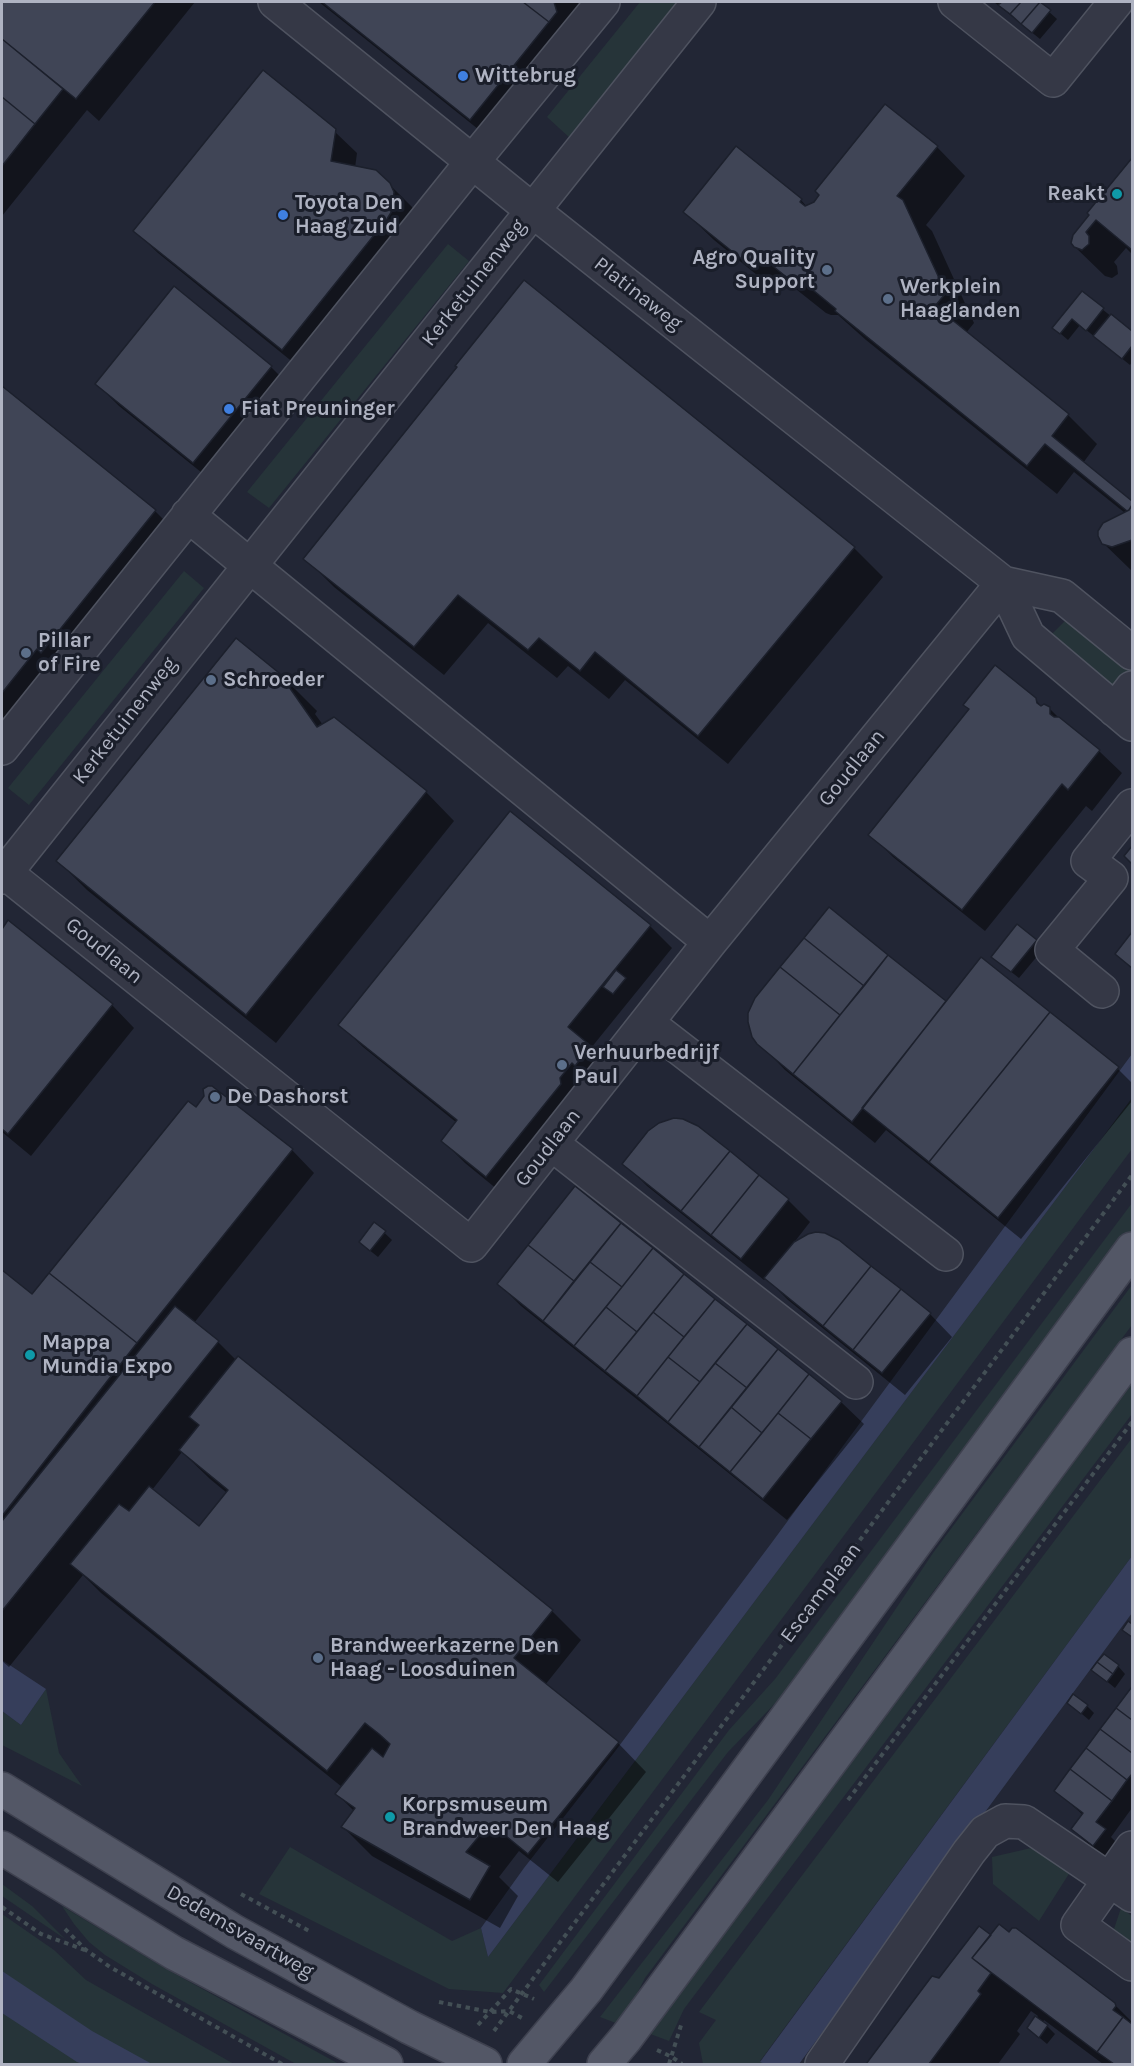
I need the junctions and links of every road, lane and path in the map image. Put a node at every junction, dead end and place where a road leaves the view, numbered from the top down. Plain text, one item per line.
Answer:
1 (275, 2) edge
2 (603, 2) edge
3 (699, 2) edge
4 (955, 2) edge
5 (1116, 2) edge
6 (472, 160) junction
7 (532, 210) junction
8 (188, 515) junction
9 (249, 566) junction
10 (1003, 583) junction
11 (1132, 653) edge
12 (1127, 708) edge
13 (2, 748) edge
14 (1132, 806) edge
15 (3, 873) edge
16 (710, 942) junction
17 (1102, 991) dead end
18 (647, 1023) junction
19 (552, 1144) junction
20 (1132, 1175) edge
21 (1132, 1250) edge
22 (946, 1254) dead end
23 (1132, 1354) edge
24 (856, 1382) dead end
25 (1132, 1422) edge
26 (2, 1789) edge
27 (847, 1801) dead end
28 (2, 1848) edge
29 (1132, 1848) edge
30 (1121, 1886) edge
31 (2, 1907) edge
32 (1132, 1964) edge
33 (509, 2012) dead end
34 (682, 2019) dead end
35 (282, 2064) edge
36 (386, 2064) edge
37 (485, 2064) edge
38 (524, 2064) edge
39 (604, 2064) edge
40 (669, 2064) edge
41 (822, 2064) edge

1 - 6 street, Platinaweg
2 - 6 street
3 - 7 street, Kerketuinenweg
4 - 5 street
6 - 7 street, Platinaweg
6 - 8 street
7 - 9 street, Kerketuinenweg
7 - 10 street, Platinaweg
8 - 9 street
8 - 13 street
9 - 15 street, Kerketuinenweg
9 - 16 street
10 - 11 street, Platinaweg
10 - 12 street, Platinaweg
10 - 16 street, Goudlaan
14 - 17 street
15 - 19 street, Goudlaan
16 - 18 street, Goudlaan
18 - 19 street, Goudlaan
18 - 22 street
19 - 24 street
20 - 33 path, Escamplaan
21 - 38 main road
23 - 39 main road
25 - 27 path
26 - 37 main road, Dedemsvaartweg
28 - 36 main road
29 - 30 street
30 - 32 street
30 - 41 street
31 - 35 path
34 - 40 path

